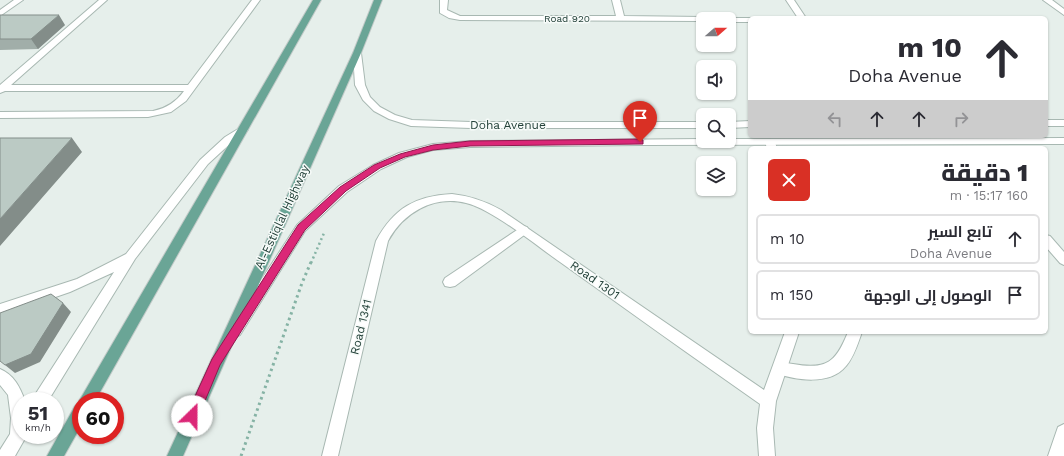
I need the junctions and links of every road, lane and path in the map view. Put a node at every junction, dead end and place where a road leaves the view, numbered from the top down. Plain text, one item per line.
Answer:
1 (19, 0) edge
2 (103, 0) edge
3 (256, 0) edge
4 (317, 0) edge
5 (378, 0) edge
6 (444, 0) edge
7 (616, 0) edge
8 (790, 0) edge
9 (1047, 0) edge
10 (2, 11) edge
11 (1064, 13) edge
12 (801, 16) edge
13 (620, 18) junction
14 (696, 19) edge
15 (736, 20) edge
16 (748, 20) edge
17 (357, 53) junction
18 (192, 88) junction
19 (1, 89) edge
20 (0, 115) edge
21 (1048, 123) edge
22 (1064, 123) edge
23 (736, 124) edge
24 (748, 124) edge
25 (696, 125) edge
26 (243, 129) junction
27 (1064, 141) edge
28 (770, 142) edge
29 (409, 208) joint
30 (523, 230) junction
31 (325, 231) dead end
32 (1048, 241) edge
33 (131, 256) junction
34 (1064, 260) edge
35 (450, 282) dead end
36 (0, 310) edge
37 (791, 334) edge
38 (854, 334) edge
39 (216, 362) junction
40 (780, 368) junction
41 (0, 376) edge
42 (14, 392) edge
43 (45, 392) edge
44 (92, 392) edge
45 (768, 401) junction
46 (72, 427) edge
47 (1064, 432) edge
48 (13, 444) edge
49 (6, 456) edge
50 (56, 456) edge
51 (175, 456) edge
52 (241, 456) edge
53 (330, 456) edge
54 (766, 456) edge
55 (1056, 456) edge

1 - 10 street
2 - 19 street
3 - 18 street
4 - 26 main road
5 - 17 main road, Al-Estiqlal Highway
6 - 13 street, Road 920
7 - 13 street
8 - 12 street
9 - 11 street
13 - 14 street, Road 920
15 - 16 street
17 - 25 street, Doha Avenue
17 - 39 main road, Al-Estiqlal Highway
18 - 19 street
18 - 20 street
21 - 22 street
23 - 24 street
26 - 33 street
26 - 44 main road
27 - 28 street, Doha Avenue
28 - 39 street, Doha Avenue
29 - 30 street, Road 1301
29 - 53 street, Road 1341
30 - 35 street
30 - 45 street, Road 1301
31 - 52 path
32 - 34 street
33 - 36 street
33 - 43 street
37 - 40 street
38 - 40 street
39 - 51 main road, Al-Estiqlal Highway
40 - 45 street
41 - 42 street
45 - 54 street
46 - 50 main road
47 - 55 street
48 - 49 street

